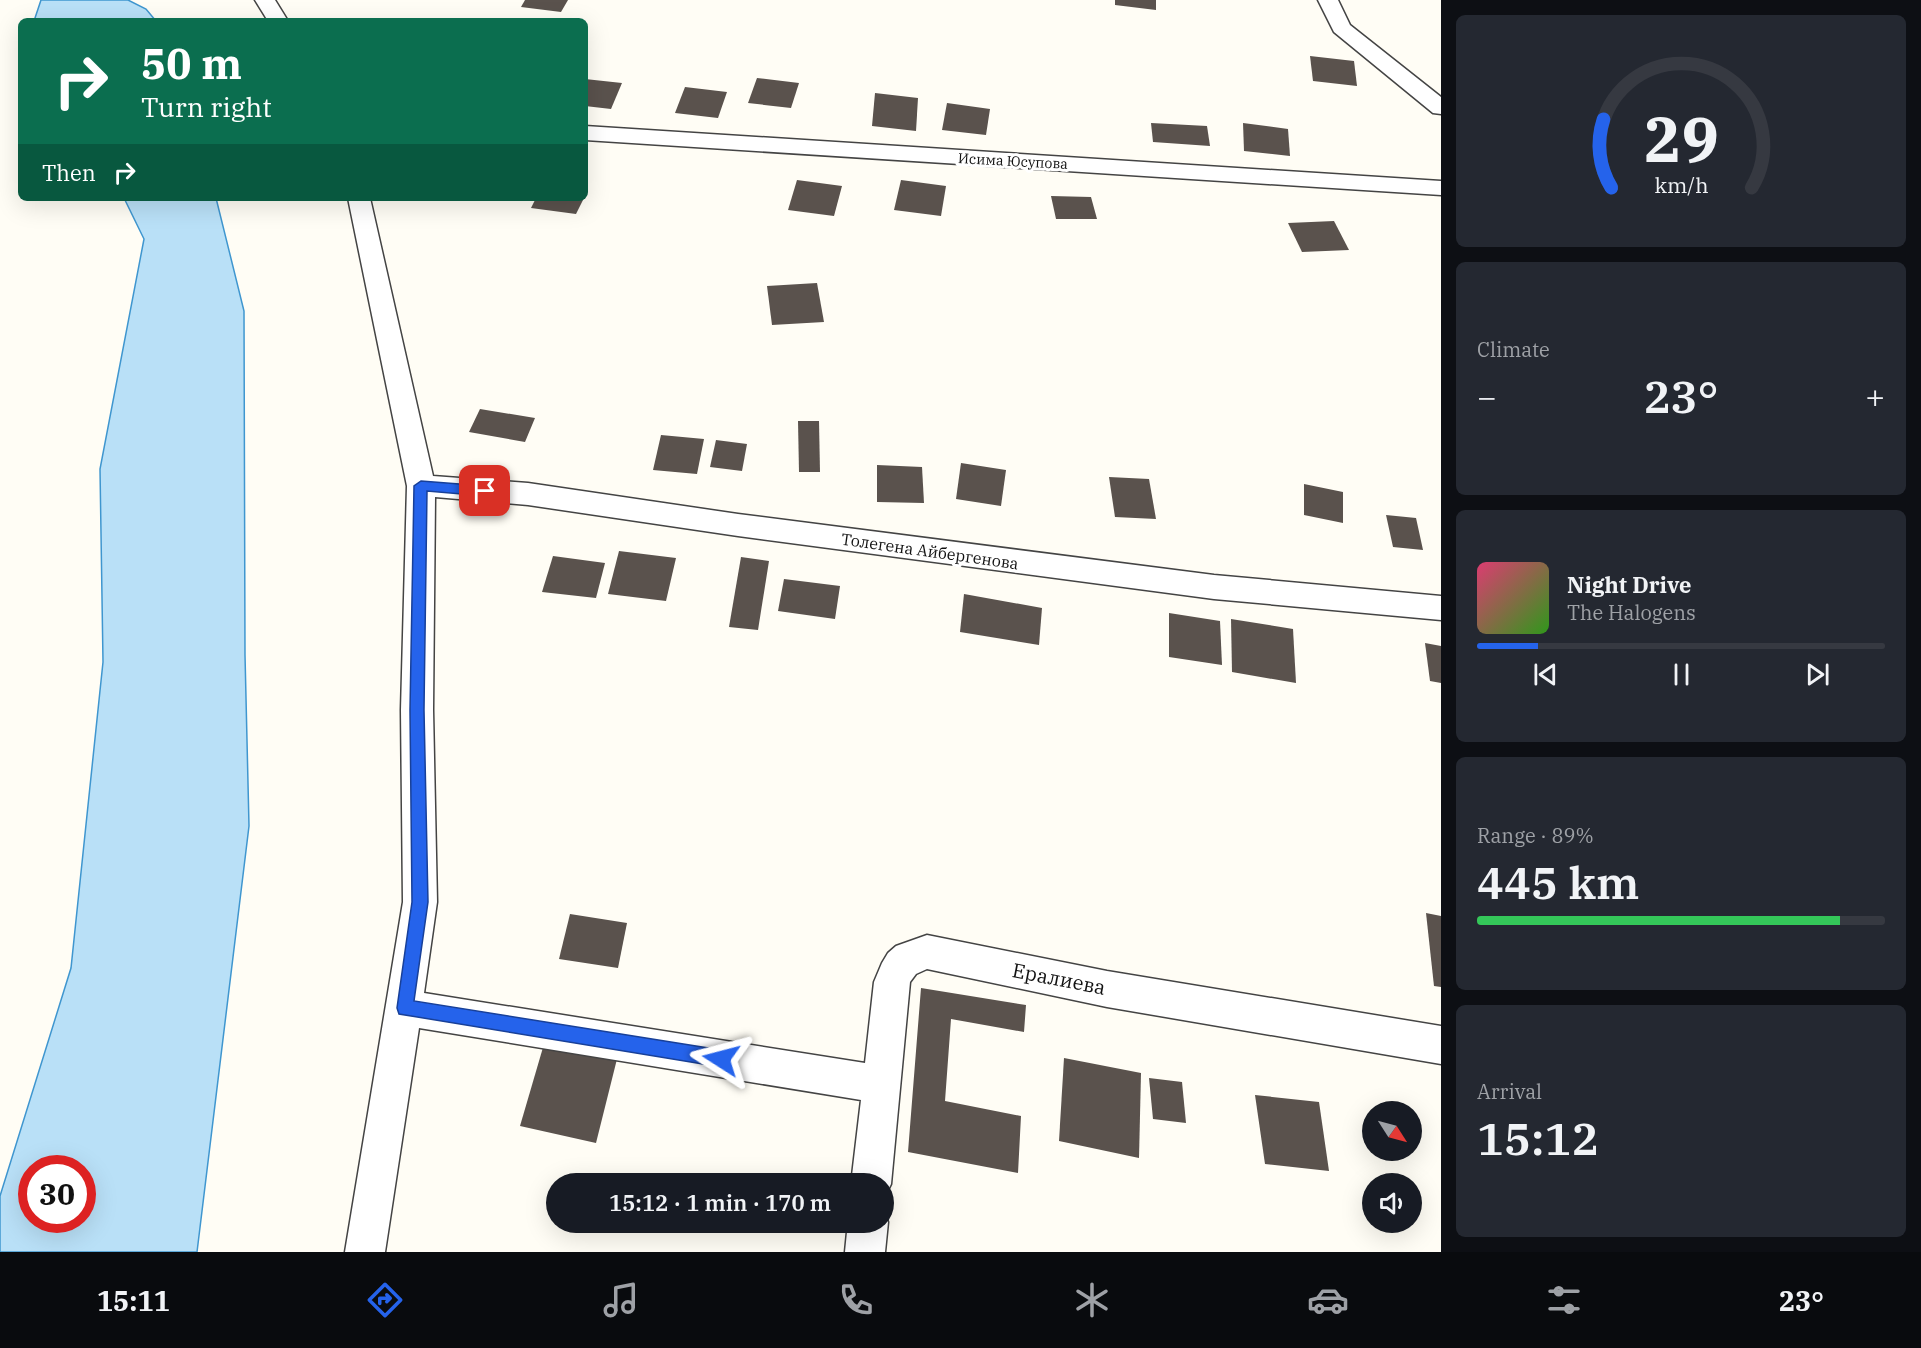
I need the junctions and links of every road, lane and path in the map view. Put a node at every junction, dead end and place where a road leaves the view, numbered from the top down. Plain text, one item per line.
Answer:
1 (265, 0) edge
2 (1328, 0) edge
3 (276, 18) edge
4 (1441, 108) edge
5 (588, 133) edge
6 (1441, 188) edge
7 (360, 201) edge
8 (421, 486) junction
9 (1441, 608) edge
10 (405, 1008) junction
11 (1441, 1045) edge
12 (880, 1084) junction
13 (872, 1173) edge
14 (867, 1233) edge
15 (365, 1252) edge
16 (865, 1252) edge

1 - 3 street
2 - 4 street
5 - 6 street, Исима Юсупова
7 - 8 street
8 - 9 street, Толегена Айбергенова
8 - 10 street
10 - 12 street
10 - 15 street
11 - 12 street, Ералиева
12 - 13 street, Ералиева
14 - 16 street

